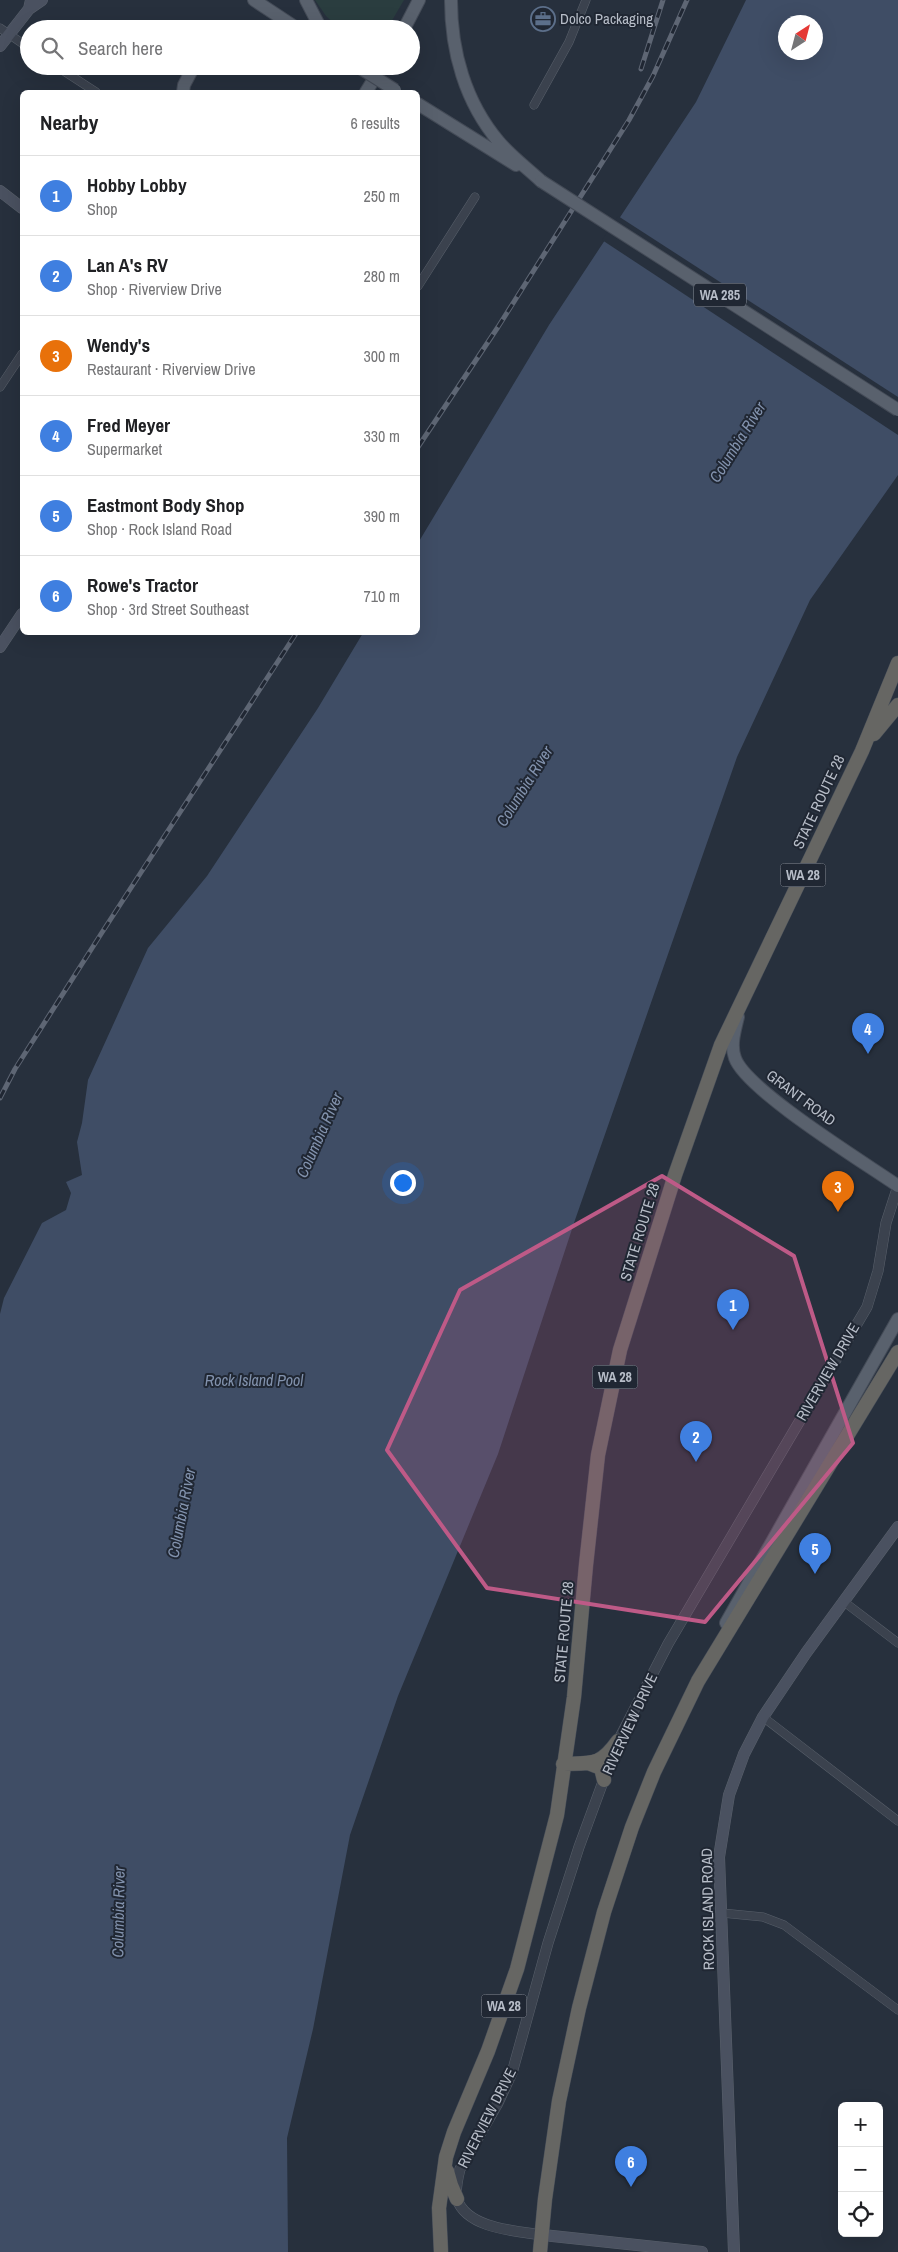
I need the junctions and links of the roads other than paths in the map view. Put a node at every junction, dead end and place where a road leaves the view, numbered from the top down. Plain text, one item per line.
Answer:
1 (42, 0) edge
2 (254, 0) edge
3 (306, 0) edge
4 (419, 0) edge
5 (451, 0) edge
6 (586, 0) edge
7 (30, 4) edge
8 (284, 20) edge
9 (316, 20) edge
10 (409, 20) edge
11 (4, 32) edge
12 (20, 42) edge
13 (0, 46) edge
14 (70, 75) edge
15 (189, 75) edge
16 (371, 75) edge
17 (376, 75) edge
18 (93, 90) edge
19 (183, 90) edge
20 (367, 90) edge
21 (395, 90) edge
22 (420, 105) edge
23 (534, 105) dead end
24 (541, 180) junction
25 (0, 190) edge
26 (475, 197) dead end
27 (20, 206) edge
28 (420, 283) edge
29 (20, 357) edge
30 (0, 387) edge
31 (898, 410) edge
32 (20, 617) edge
33 (0, 648) edge
34 (898, 663) edge
35 (898, 705) edge
36 (862, 751) junction
37 (740, 1007) junction
38 (898, 1186) edge
39 (898, 1319) edge
40 (898, 1352) edge
41 (898, 1527) edge
42 (843, 1601) junction
43 (898, 1643) edge
44 (713, 1656) junction
45 (763, 1717) junction
46 (618, 1741) junction
47 (588, 1763) junction
48 (564, 1764) junction
49 (604, 1780) junction
50 (898, 1821) edge
51 (722, 1913) junction
52 (898, 2010) edge
53 (446, 2157) junction
54 (457, 2199) junction
55 (542, 2235) junction
56 (441, 2252) edge
57 (540, 2252) edge
58 (702, 2252) edge
59 (734, 2252) edge

1 - 7 main road
2 - 8 main road
3 - 9 main road
4 - 10 main road
5 - 24 main road
6 - 23 street
7 - 11 main road
11 - 12 street
11 - 13 main road
14 - 18 street
15 - 19 main road
16 - 21 main road, bridge
17 - 20 main road
22 - 24 main road, WA 285
24 - 31 main road, WA 285, bridge
25 - 27 main road
26 - 28 street
29 - 30 street
32 - 33 main road
34 - 36 highway, STATE ROUTE 28 / WA 28
35 - 36 highway
36 - 37 highway, STATE ROUTE 28 / WA 28
37 - 38 main road, GRANT ROAD
37 - 48 highway, STATE ROUTE 28 / WA 28
38 - 46 street, RIVERVIEW DRIVE
39 - 44 main road
40 - 44 highway
41 - 42 main road, ROCK ISLAND ROAD
42 - 43 street
42 - 45 main road, ROCK ISLAND ROAD
44 - 55 highway
45 - 50 street
45 - 51 main road, ROCK ISLAND ROAD
46 - 47 highway
46 - 49 street, RIVERVIEW DRIVE
47 - 48 highway
47 - 49 highway
48 - 53 highway, STATE ROUTE 28 / WA 28
49 - 54 street, RIVERVIEW DRIVE
51 - 52 street
51 - 59 main road, ROCK ISLAND ROAD
53 - 54 highway
53 - 56 highway, WA 28
54 - 55 street
55 - 57 highway
55 - 58 main road

